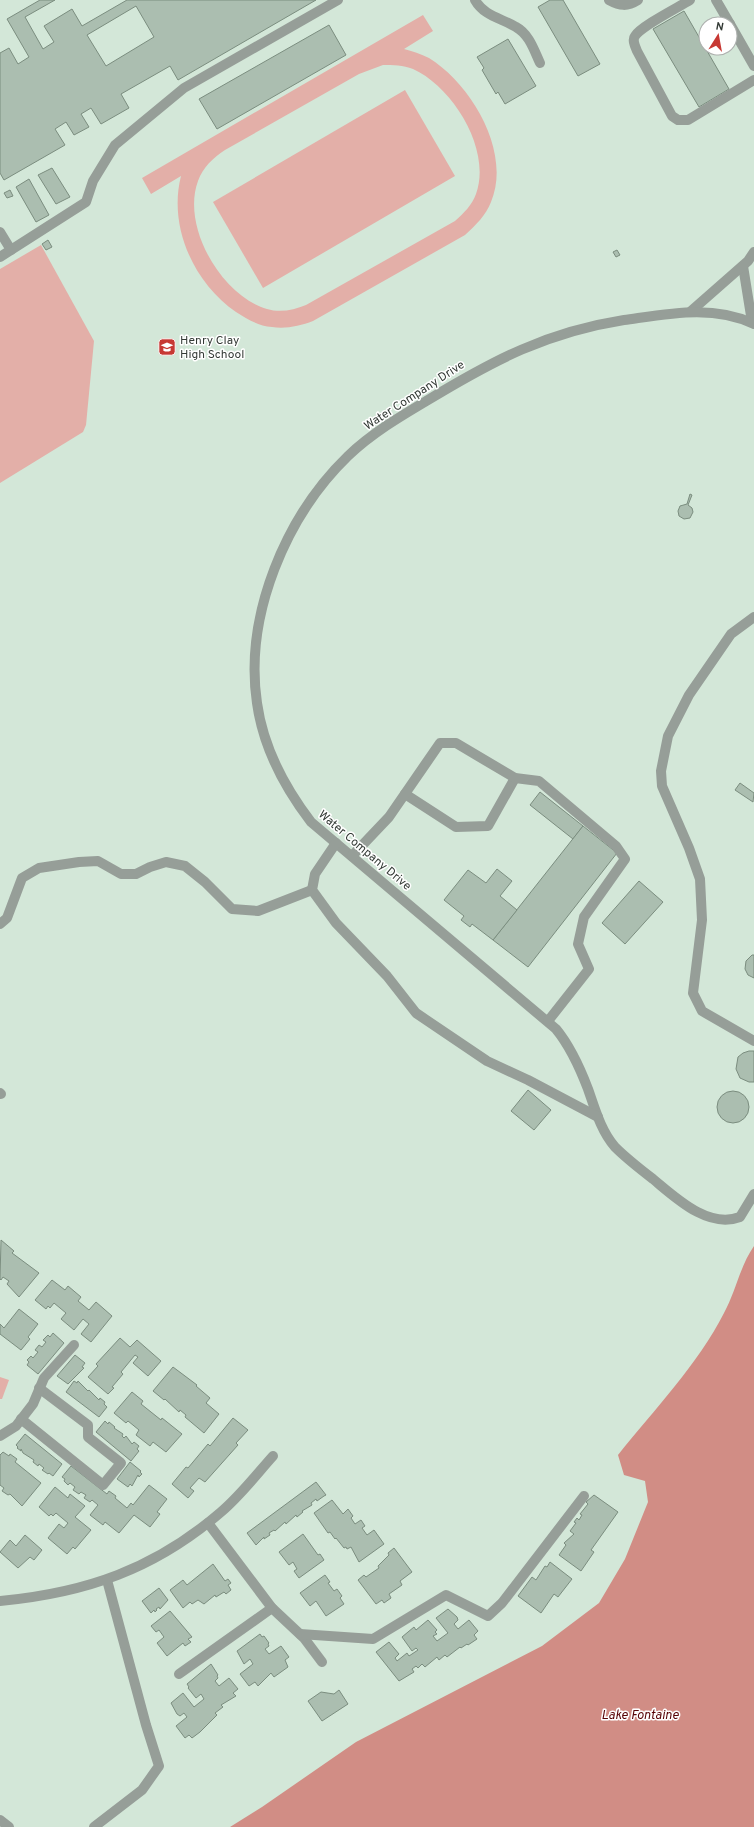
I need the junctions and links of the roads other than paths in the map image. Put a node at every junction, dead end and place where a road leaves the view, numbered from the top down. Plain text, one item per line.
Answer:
1 (338, 0) edge
2 (475, 0) edge
3 (609, 0) edge
4 (638, 0) edge
5 (690, 0) edge
6 (716, 0) edge
7 (725, 16) edge
8 (738, 37) edge
9 (753, 62) edge
10 (540, 63) dead end
11 (754, 80) edge
12 (0, 232) edge
13 (10, 250) junction
14 (754, 252) edge
15 (0, 257) edge
16 (743, 266) junction
17 (690, 312) junction
18 (753, 323) edge
19 (754, 617) edge
20 (515, 778) junction
21 (405, 794) junction
22 (336, 843) junction
23 (352, 856) junction
24 (312, 890) junction
25 (0, 924) edge
26 (548, 1021) junction
27 (754, 1041) edge
28 (598, 1117) junction
29 (754, 1194) edge
30 (74, 1345) dead end
31 (40, 1388) junction
32 (21, 1420) junction
33 (0, 1436) edge
34 (273, 1456) dead end
35 (584, 1496) dead end
36 (208, 1523) junction
37 (107, 1580) junction
38 (0, 1601) edge
39 (272, 1608) junction
40 (300, 1634) junction
41 (322, 1662) dead end
42 (179, 1674) dead end
43 (0, 1820) edge
44 (9, 1827) edge
45 (94, 1827) edge

1 - 13 street
2 - 10 street
3 - 4 street
5 - 11 street
6 - 7 street
8 - 9 street
12 - 13 street
13 - 15 street
14 - 16 street
16 - 17 street
16 - 18 street
17 - 18 street, Water Company Drive
17 - 22 street, Water Company Drive
19 - 27 street
20 - 21 street
20 - 21 street
20 - 26 street
21 - 23 street
22 - 23 street, Water Company Drive
22 - 24 street
23 - 26 street, Water Company Drive
24 - 25 street
24 - 28 street
26 - 28 street, Water Company Drive
28 - 29 street, Water Company Drive
30 - 31 street
31 - 32 street
31 - 32 street
32 - 33 street
34 - 36 street
35 - 40 street
36 - 37 street
36 - 39 street
37 - 38 street
37 - 45 street
39 - 40 street
39 - 42 street
40 - 41 street
43 - 44 street

